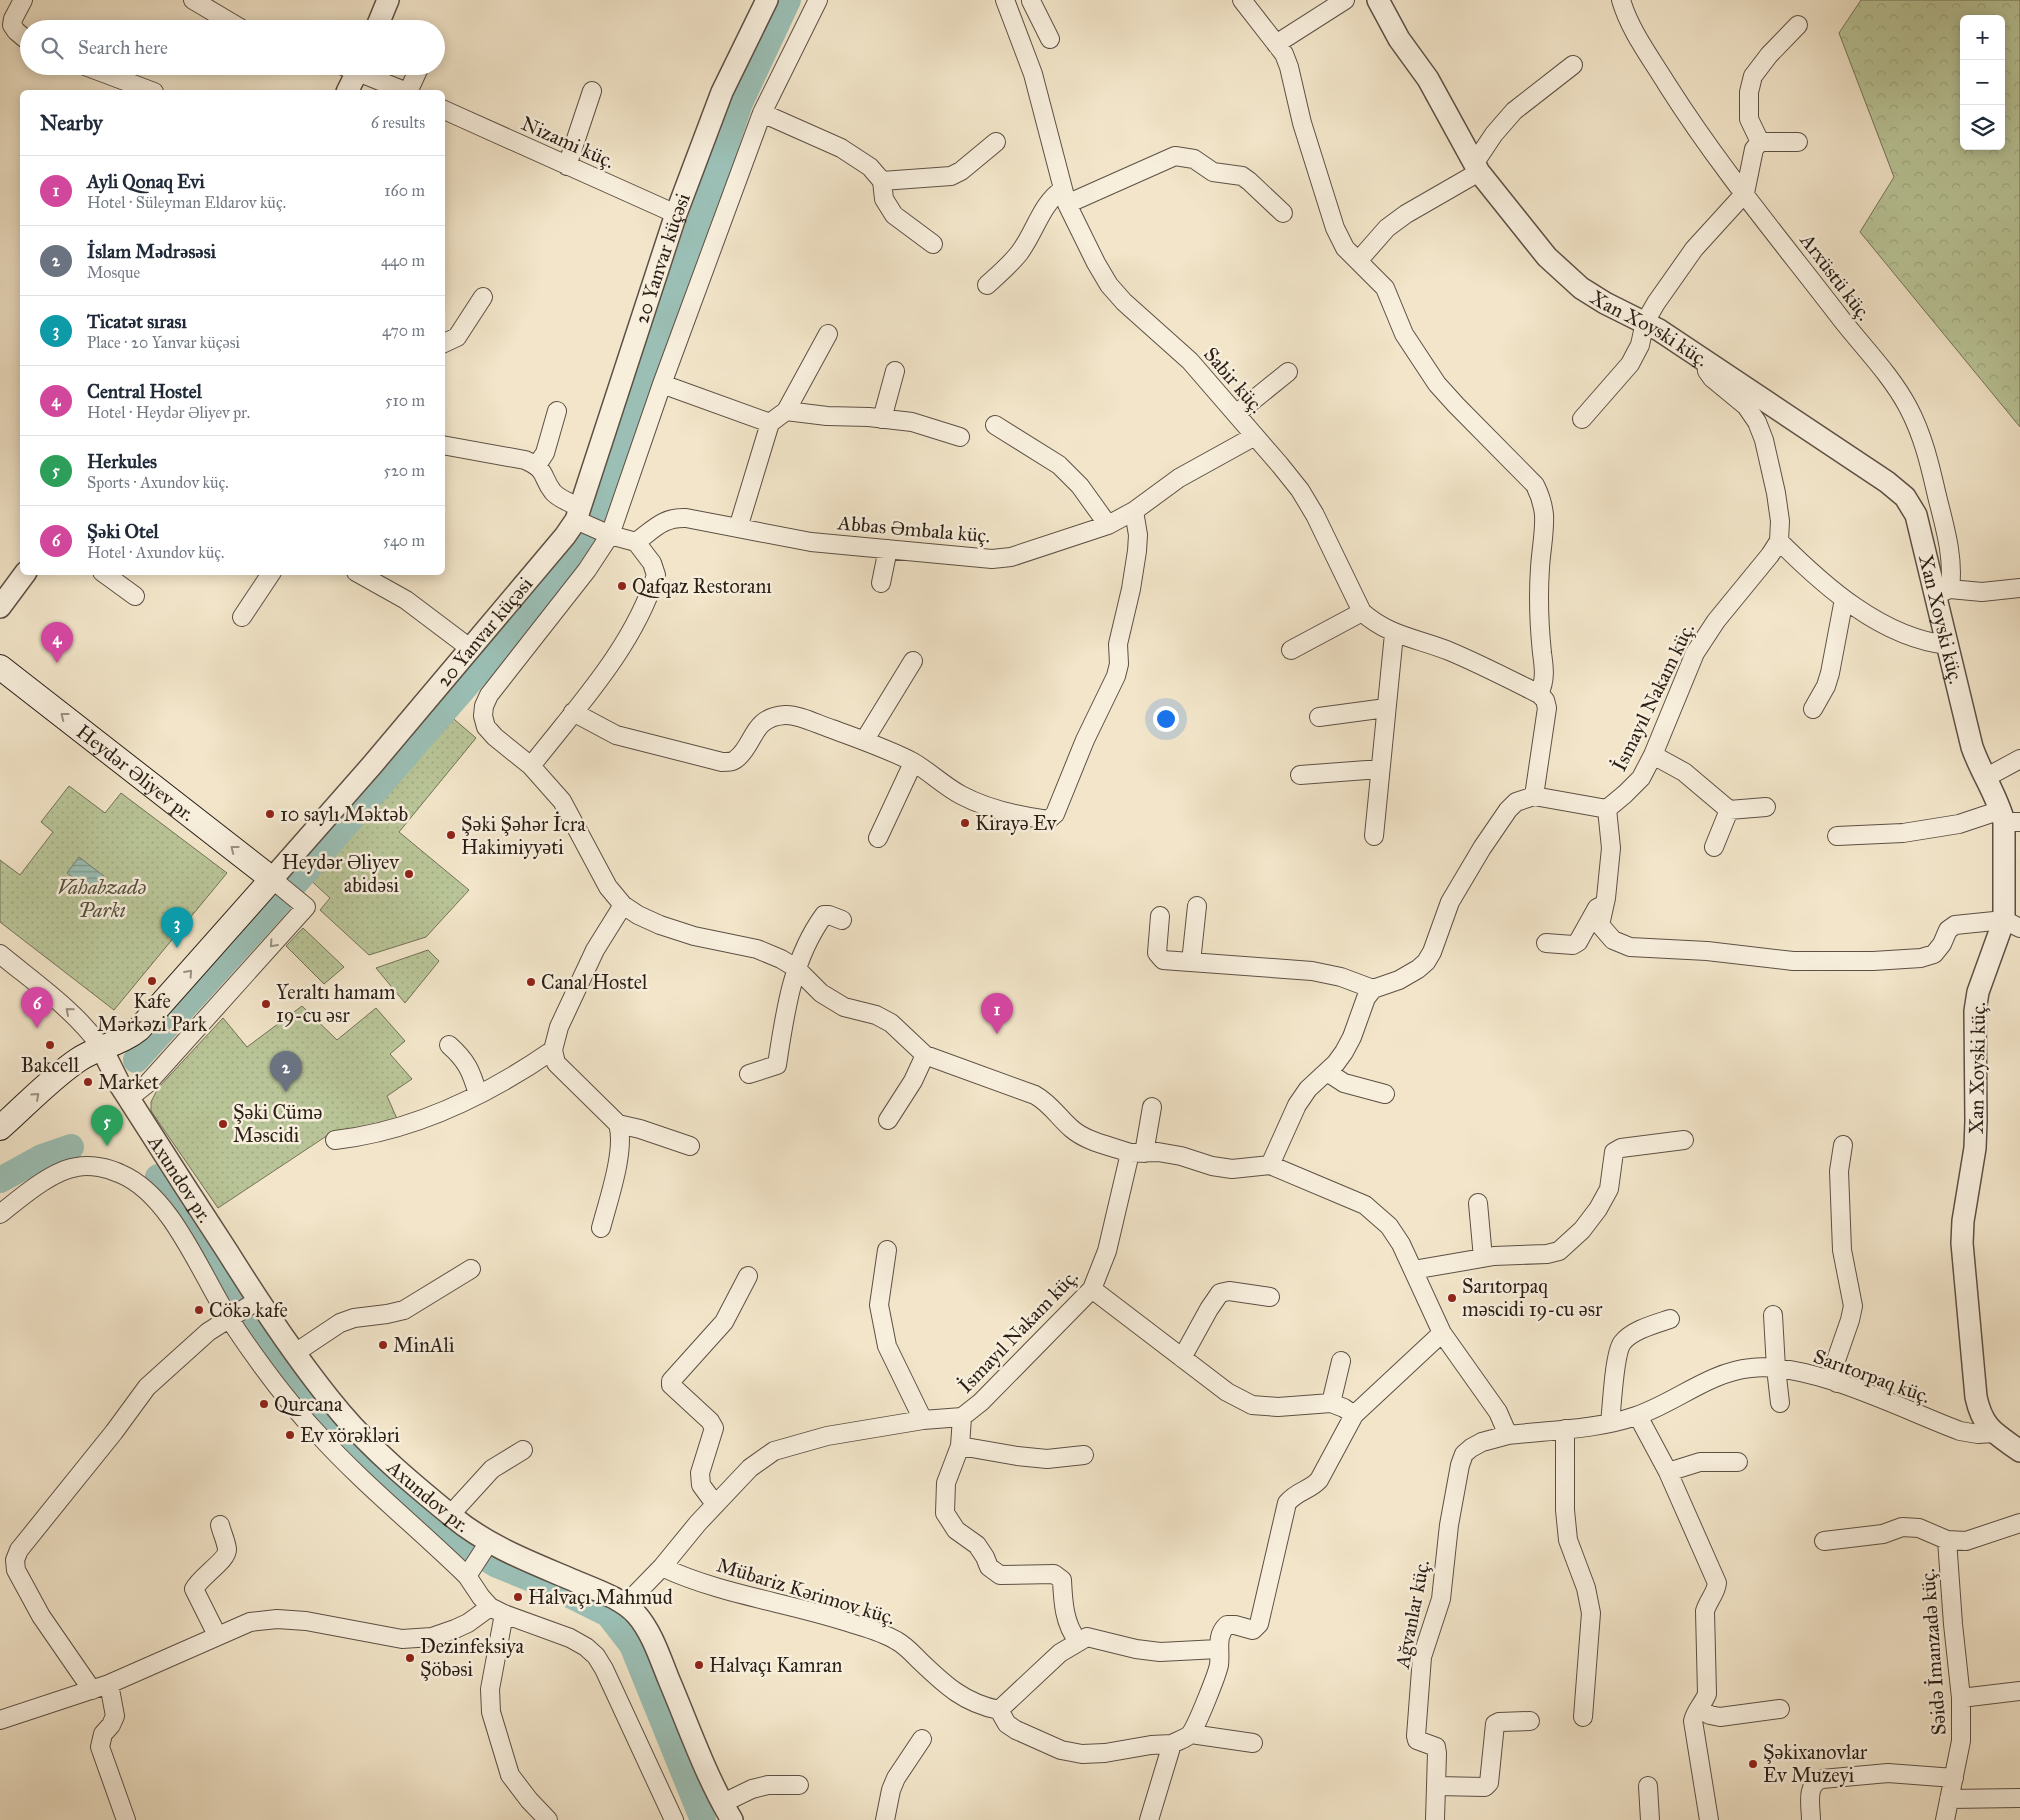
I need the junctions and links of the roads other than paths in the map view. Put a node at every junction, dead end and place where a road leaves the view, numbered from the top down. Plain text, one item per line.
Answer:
1 (23, 0) edge
2 (193, 0) edge
3 (388, 0) edge
4 (767, 0) edge
5 (818, 0) edge
6 (1005, 0) edge
7 (1030, 0) edge
8 (1242, 0) edge
9 (1345, 0) edge
10 (1378, 0) edge
11 (1620, 0) edge
12 (227, 20) edge
13 (380, 20) edge
14 (6, 23) edge
15 (1798, 24) dead end
16 (20, 35) edge
17 (1050, 39) dead end
18 (1276, 44) junction
19 (1573, 65) dead end
20 (109, 75) edge
21 (351, 75) edge
22 (369, 75) edge
23 (416, 75) edge
24 (149, 90) edge
25 (348, 90) edge
26 (403, 90) edge
27 (409, 90) edge
28 (592, 91) dead end
29 (445, 110) edge
30 (762, 113) junction
31 (996, 142) dead end
32 (1760, 142) junction
33 (1798, 142) dead end
34 (567, 166) junction
35 (1477, 168) junction
36 (882, 180) junction
37 (1745, 194) junction
38 (1065, 196) junction
39 (1283, 213) dead end
40 (676, 214) junction
41 (933, 244) dead end
42 (1358, 261) junction
43 (987, 285) dead end
44 (483, 297) dead end
45 (1645, 322) junction
46 (828, 334) dead end
47 (445, 342) edge
48 (1706, 362) junction
49 (895, 371) dead end
50 (1288, 372) dead end
51 (662, 384) junction
52 (557, 411) dead end
53 (786, 411) junction
54 (1236, 414) junction
55 (882, 418) junction
56 (1582, 419) dead end
57 (770, 423) junction
58 (995, 425) dead end
59 (1255, 436) junction
60 (960, 437) dead end
61 (445, 446) edge
62 (537, 465) junction
63 (1134, 510) junction
64 (578, 514) junction
65 (1108, 525) junction
66 (738, 528) junction
67 (610, 535) junction
68 (1779, 541) junction
69 (636, 542) junction
70 (888, 549) junction
71 (24, 575) edge
72 (106, 575) edge
73 (265, 575) edge
74 (361, 575) edge
75 (881, 583) dead end
76 (2020, 588) edge
77 (1943, 592) junction
78 (135, 596) dead end
79 (1844, 599) junction
80 (0, 607) edge
81 (1362, 612) junction
82 (242, 618) dead end
83 (1394, 634) junction
84 (1948, 645) junction
85 (471, 649) junction
86 (1291, 650) dead end
87 (913, 661) dead end
88 (0, 667) edge
89 (1539, 694) junction
90 (1386, 708) junction
91 (1813, 709) dead end
92 (573, 712) junction
93 (1319, 717) dead end
94 (864, 741) junction
95 (1652, 755) junction
96 (2020, 759) edge
97 (914, 762) junction
98 (531, 766) junction
99 (1380, 769) junction
100 (1300, 774) dead end
101 (1985, 778) junction
102 (1534, 796) junction
103 (1766, 807) dead end
104 (1607, 809) junction
105 (1729, 810) junction
106 (2009, 818) edge
107 (1374, 836) dead end
108 (1837, 836) dead end
109 (878, 838) dead end
110 (1714, 847) dead end
111 (277, 882) junction
112 (623, 905) junction
113 (1604, 905) junction
114 (1197, 906) dead end
115 (1160, 916) dead end
116 (842, 920) dead end
117 (2012, 924) edge
118 (1546, 943) dead end
119 (0, 954) edge
120 (1191, 962) junction
121 (796, 968) junction
122 (1373, 989) junction
123 (449, 1045) dead end
124 (101, 1047) junction
125 (553, 1050) junction
126 (925, 1055) junction
127 (1327, 1072) junction
128 (749, 1074) dead end
129 (478, 1094) junction
130 (1385, 1094) dead end
131 (128, 1099) junction
132 (1152, 1107) dead end
133 (888, 1120) dead end
134 (618, 1124) junction
135 (0, 1128) edge
136 (335, 1140) dead end
137 (1684, 1140) dead end
138 (1843, 1145) dead end
139 (690, 1146) dead end
140 (1137, 1153) junction
141 (1270, 1165) junction
142 (1478, 1203) dead end
143 (0, 1214) edge
144 (601, 1228) dead end
145 (887, 1250) dead end
146 (1484, 1258) junction
147 (471, 1269) dead end
148 (1413, 1270) junction
149 (748, 1276) dead end
150 (1092, 1289) junction
151 (1270, 1297) dead end
152 (256, 1302) junction
153 (1773, 1315) dead end
154 (234, 1316) junction
155 (1670, 1319) dead end
156 (1442, 1333) junction
157 (295, 1353) junction
158 (1182, 1358) junction
159 (1341, 1361) dead end
160 (1776, 1368) junction
161 (1837, 1383) junction
162 (1331, 1403) junction
163 (1780, 1403) dead end
164 (1354, 1415) junction
165 (1638, 1416) junction
166 (962, 1417) junction
167 (923, 1420) junction
168 (1610, 1423) junction
169 (1565, 1429) junction
170 (1994, 1433) junction
171 (1508, 1435) junction
172 (960, 1446) junction
173 (523, 1450) dead end
174 (2020, 1451) edge
175 (1084, 1455) dead end
176 (1738, 1462) dead end
177 (1668, 1472) junction
178 (715, 1504) junction
179 (450, 1515) junction
180 (2020, 1523) edge
181 (220, 1526) dead end
182 (1946, 1540) junction
183 (1824, 1541) dead end
184 (488, 1543) junction
185 (662, 1567) junction
186 (471, 1571) junction
187 (625, 1605) junction
188 (497, 1610) junction
189 (217, 1635) junction
190 (1078, 1641) junction
191 (1218, 1649) junction
192 (109, 1684) junction
193 (92, 1690) junction
194 (2020, 1691) edge
195 (1961, 1698) junction
196 (1699, 1709) junction
197 (1780, 1709) dead end
198 (999, 1710) junction
199 (1583, 1717) dead end
200 (0, 1720) edge
201 (1530, 1721) dead end
202 (1191, 1734) junction
203 (922, 1739) dead end
204 (1253, 1743) dead end
205 (1172, 1744) junction
206 (1954, 1778) junction
207 (800, 1785) dead end
208 (1437, 1786) junction
209 (1648, 1786) dead end
210 (2020, 1798) edge
211 (1949, 1799) junction
212 (727, 1811) edge
213 (126, 1820) edge
214 (548, 1820) edge
215 (674, 1820) edge
216 (885, 1820) edge
217 (1148, 1820) edge
218 (1435, 1820) edge
219 (1650, 1820) edge
220 (1709, 1820) edge
221 (1811, 1820) edge
222 (1945, 1820) edge

1 - 14 street
2 - 12 street
3 - 13 street
4 - 40 street, 20 Yanvar küçəsi
5 - 30 street
6 - 38 street, Sabir küç.
7 - 17 street
8 - 18 street
9 - 18 street
10 - 35 street, Xan Xoyski küç.
11 - 37 street, Arxüstü küç.
14 - 16 street
15 - 32 street
18 - 42 street
19 - 35 street
20 - 24 street
21 - 25 street
22 - 26 street
23 - 27 street
28 - 34 street
29 - 34 street, Nizami küç.
30 - 36 street
30 - 51 street
31 - 36 street
32 - 33 street
32 - 37 street
34 - 40 street, Nizami küç.
35 - 42 street
35 - 45 street, Xan Xoyski küç.
36 - 41 street
37 - 45 street
37 - 77 street, Arxüstü küç.
38 - 39 street
38 - 43 street
38 - 54 street, Sabir küç.
40 - 64 street, 20 Yanvar küçəsi
42 - 89 street
44 - 47 street
45 - 48 street, Xan Xoyski küç.
45 - 56 street
46 - 53 street
48 - 68 street
48 - 77 street, Xan Xoyski küç.
49 - 55 street
50 - 54 street
51 - 57 street
51 - 67 street
52 - 62 street
53 - 55 street
53 - 57 street
54 - 59 street, Sabir küç.
55 - 60 street
57 - 66 street
58 - 65 street
59 - 63 street, Abbas Əmbala küç.
59 - 81 street, Sabir küç.
61 - 62 street
62 - 64 street
63 - 65 street, Abbas Əmbala küç.
63 - 97 street
64 - 67 street
64 - 85 street, 20 Yanvar küçəsi
65 - 70 street, Abbas Əmbala küç.
66 - 69 street, Abbas Əmbala küç.
66 - 70 street, Abbas Əmbala küç.
67 - 69 street
67 - 98 street
68 - 79 street
68 - 95 street, İsmayıl Nakam küç.
69 - 92 street
70 - 75 street
71 - 80 street
72 - 78 street
73 - 82 street
74 - 85 street
76 - 77 street
77 - 84 street, Xan Xoyski küç.
79 - 84 street
79 - 91 street
81 - 83 street, Sabir küç.
81 - 86 street
83 - 89 street, Sabir küç.
83 - 90 street
84 - 101 street, Xan Xoyski küç.
85 - 111 street, 20 Yanvar küçəsi
87 - 94 street
111 -> 88 main road, Heydər Əliyev pr.
89 - 102 street
90 - 93 street
90 - 99 street
92 - 94 street
92 - 98 street
94 - 97 street
95 - 104 street, İsmayıl Nakam küç.
95 - 105 street
96 - 101 street
97 - 109 street
98 - 112 street
99 - 100 street
99 - 107 street
101 - 106 street, Xan Xoyski küç.
102 - 104 street
102 - 122 street
103 - 105 street
104 - 113 street
105 - 110 street
106 - 108 street
106 - 117 street, Xan Xoyski küç.
124 -> 111 main road, 20 Yanvar küçəsi
111 -> 131 street
112 - 121 street
112 - 125 street
113 - 117 street
113 - 118 street
114 - 120 street
115 - 120 street
116 - 121 street
117 - 170 street, Xan Xoyski küç.
124 -> 119 street
120 - 122 street
121 - 126 street
121 - 128 street
122 - 127 street
123 - 129 street
124 - 131 street, Axundov pr.
135 -> 124 main road, 20 Yanvar küçəsi
125 - 129 street
125 - 134 street
126 - 133 street
126 - 140 street
127 - 130 street
127 - 141 street
129 - 136 street
131 - 152 street, Axundov pr.
132 - 140 street, İsmayıl Nakam küç.
134 - 139 street
134 - 144 street
137 - 146 street
138 - 161 street
140 - 141 street
140 - 150 street, İsmayıl Nakam küç.
141 - 148 street
142 - 146 street
143 - 154 street
145 - 167 street
146 - 148 street
147 - 157 street
148 - 156 street
149 - 178 street
150 - 158 street
150 - 166 street, İsmayıl Nakam küç.
151 - 158 street
152 - 154 street
152 - 157 street, Axundov pr.
153 - 160 street
154 - 186 street
154 - 193 street
155 - 168 street
156 - 164 street
156 - 171 street
157 - 179 street, Axundov pr.
158 - 162 street
159 - 162 street
160 - 161 street, Sarıtorpaq küç.
160 - 163 street
160 - 165 street, Sarıtorpaq küç.
161 - 170 street, Sarıtorpaq küç.
162 - 164 street
164 - 191 street
165 - 168 street, Sarıtorpaq küç.
165 - 177 street
166 - 167 street, İsmayıl Nakam küç.
166 - 172 street
167 - 178 street, İsmayıl Nakam küç.
168 - 169 street, Sarıtorpaq küç.
169 - 171 street, Sarıtorpaq küç.
169 - 199 street
170 - 174 street, Xan Xoyski küç.
171 - 208 street, Ağvanlar küç.
172 - 175 street
172 - 190 street
173 - 179 street
176 - 177 street
177 - 196 street
178 - 185 street, İsmayıl Nakam küç.
179 - 184 street, Axundov pr.
180 - 182 street
181 - 189 street
182 - 183 street
182 - 195 street, Səidə İmanzadə küç.
184 - 186 street
184 - 187 street, Axundov pr.
185 - 187 street, İsmayıl Nakam küç.
185 - 198 street, Mübariz Kərimov küç.
186 - 188 street
187 - 212 street, Axundov pr.
188 - 189 street
188 - 214 street
188 - 215 street
189 - 192 street
190 - 191 street
190 - 198 street
191 - 202 street
192 - 193 street
192 - 213 street
193 - 200 street
194 - 195 street
195 - 206 street, Səidə İmanzadə küç.
196 - 197 street
196 - 220 street
198 - 205 street
201 - 208 street
202 - 204 street
202 - 205 street
203 - 216 street
205 - 217 street
206 - 211 street, Səidə İmanzadə küç.
206 - 221 street
207 - 212 street
208 - 218 street, Ağvanlar küç.
209 - 219 street
210 - 211 street
211 - 222 street, Səidə İmanzadə küç.

